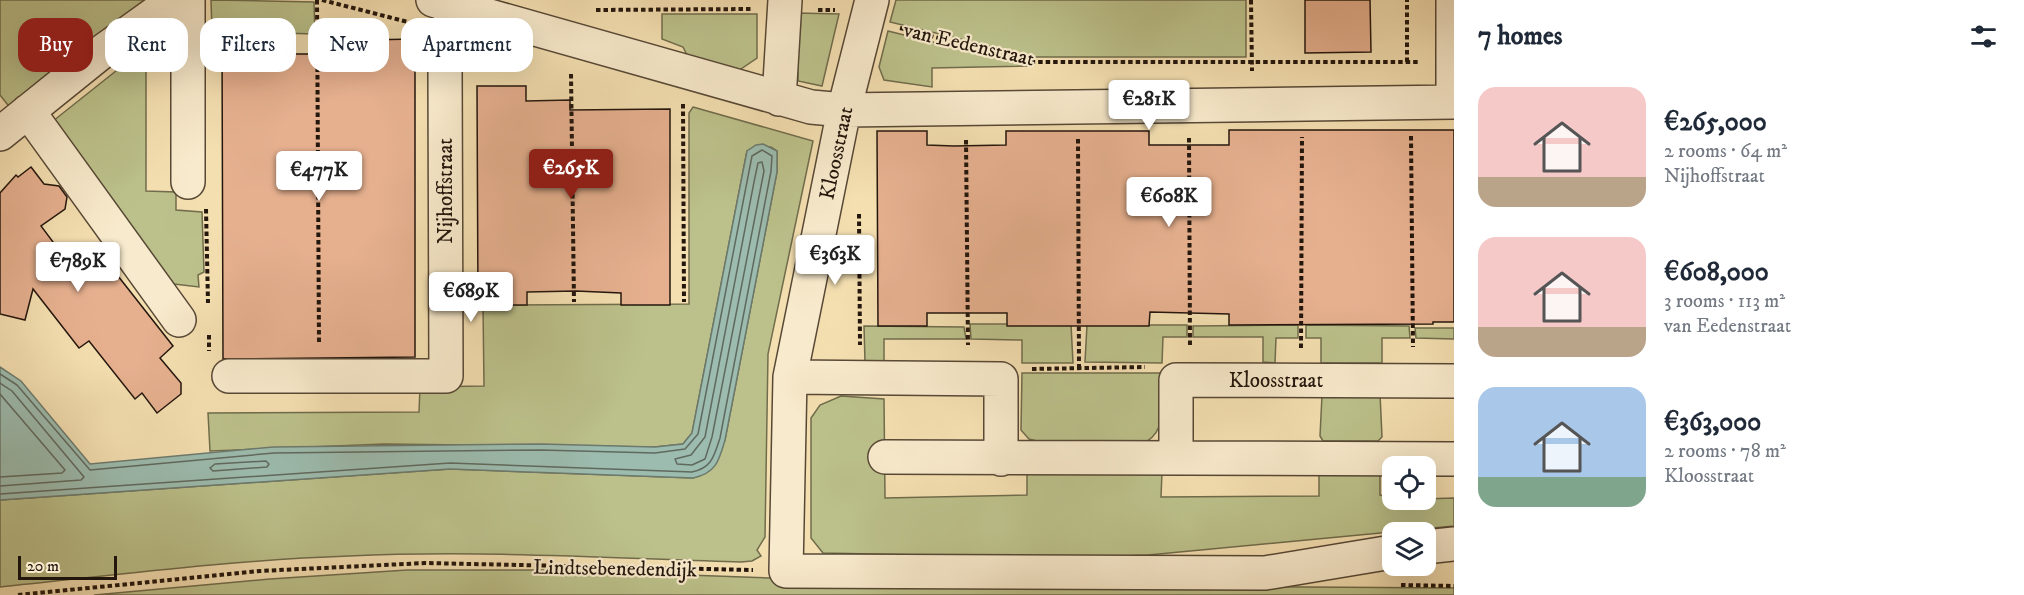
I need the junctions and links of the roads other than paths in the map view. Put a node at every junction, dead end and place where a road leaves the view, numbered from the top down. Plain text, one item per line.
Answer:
1 (174, 0) edge
2 (188, 0) edge
3 (1453, 0) edge
4 (450, 2) edge
5 (785, 4) edge
6 (870, 10) edge
7 (778, 99) junction
8 (1454, 102) edge
9 (844, 110) junction
10 (28, 111) junction
11 (0, 134) edge
12 (188, 182) dead end
13 (178, 320) dead end
14 (229, 376) dead end
15 (790, 377) junction
16 (1454, 381) edge
17 (885, 457) dead end
18 (1176, 458) junction
19 (1001, 459) junction
20 (1454, 459) edge
21 (1454, 544) edge
22 (1436, 546) edge
23 (1382, 554) edge

1 - 10 street
2 - 12 street
3 - 8 street
4 - 7 street, Nijhoffstraat
4 - 14 street, Nijhoffstraat
5 - 7 street
6 - 9 street, Kloosstraat
7 - 9 street, Nijhoffstraat
8 - 9 street
9 - 15 street, Kloosstraat
10 - 11 street
10 - 13 street
15 - 19 street
15 - 23 street, Kloosstraat
16 - 18 street, Kloosstraat
17 - 19 street
18 - 19 street
18 - 20 street
21 - 22 street

